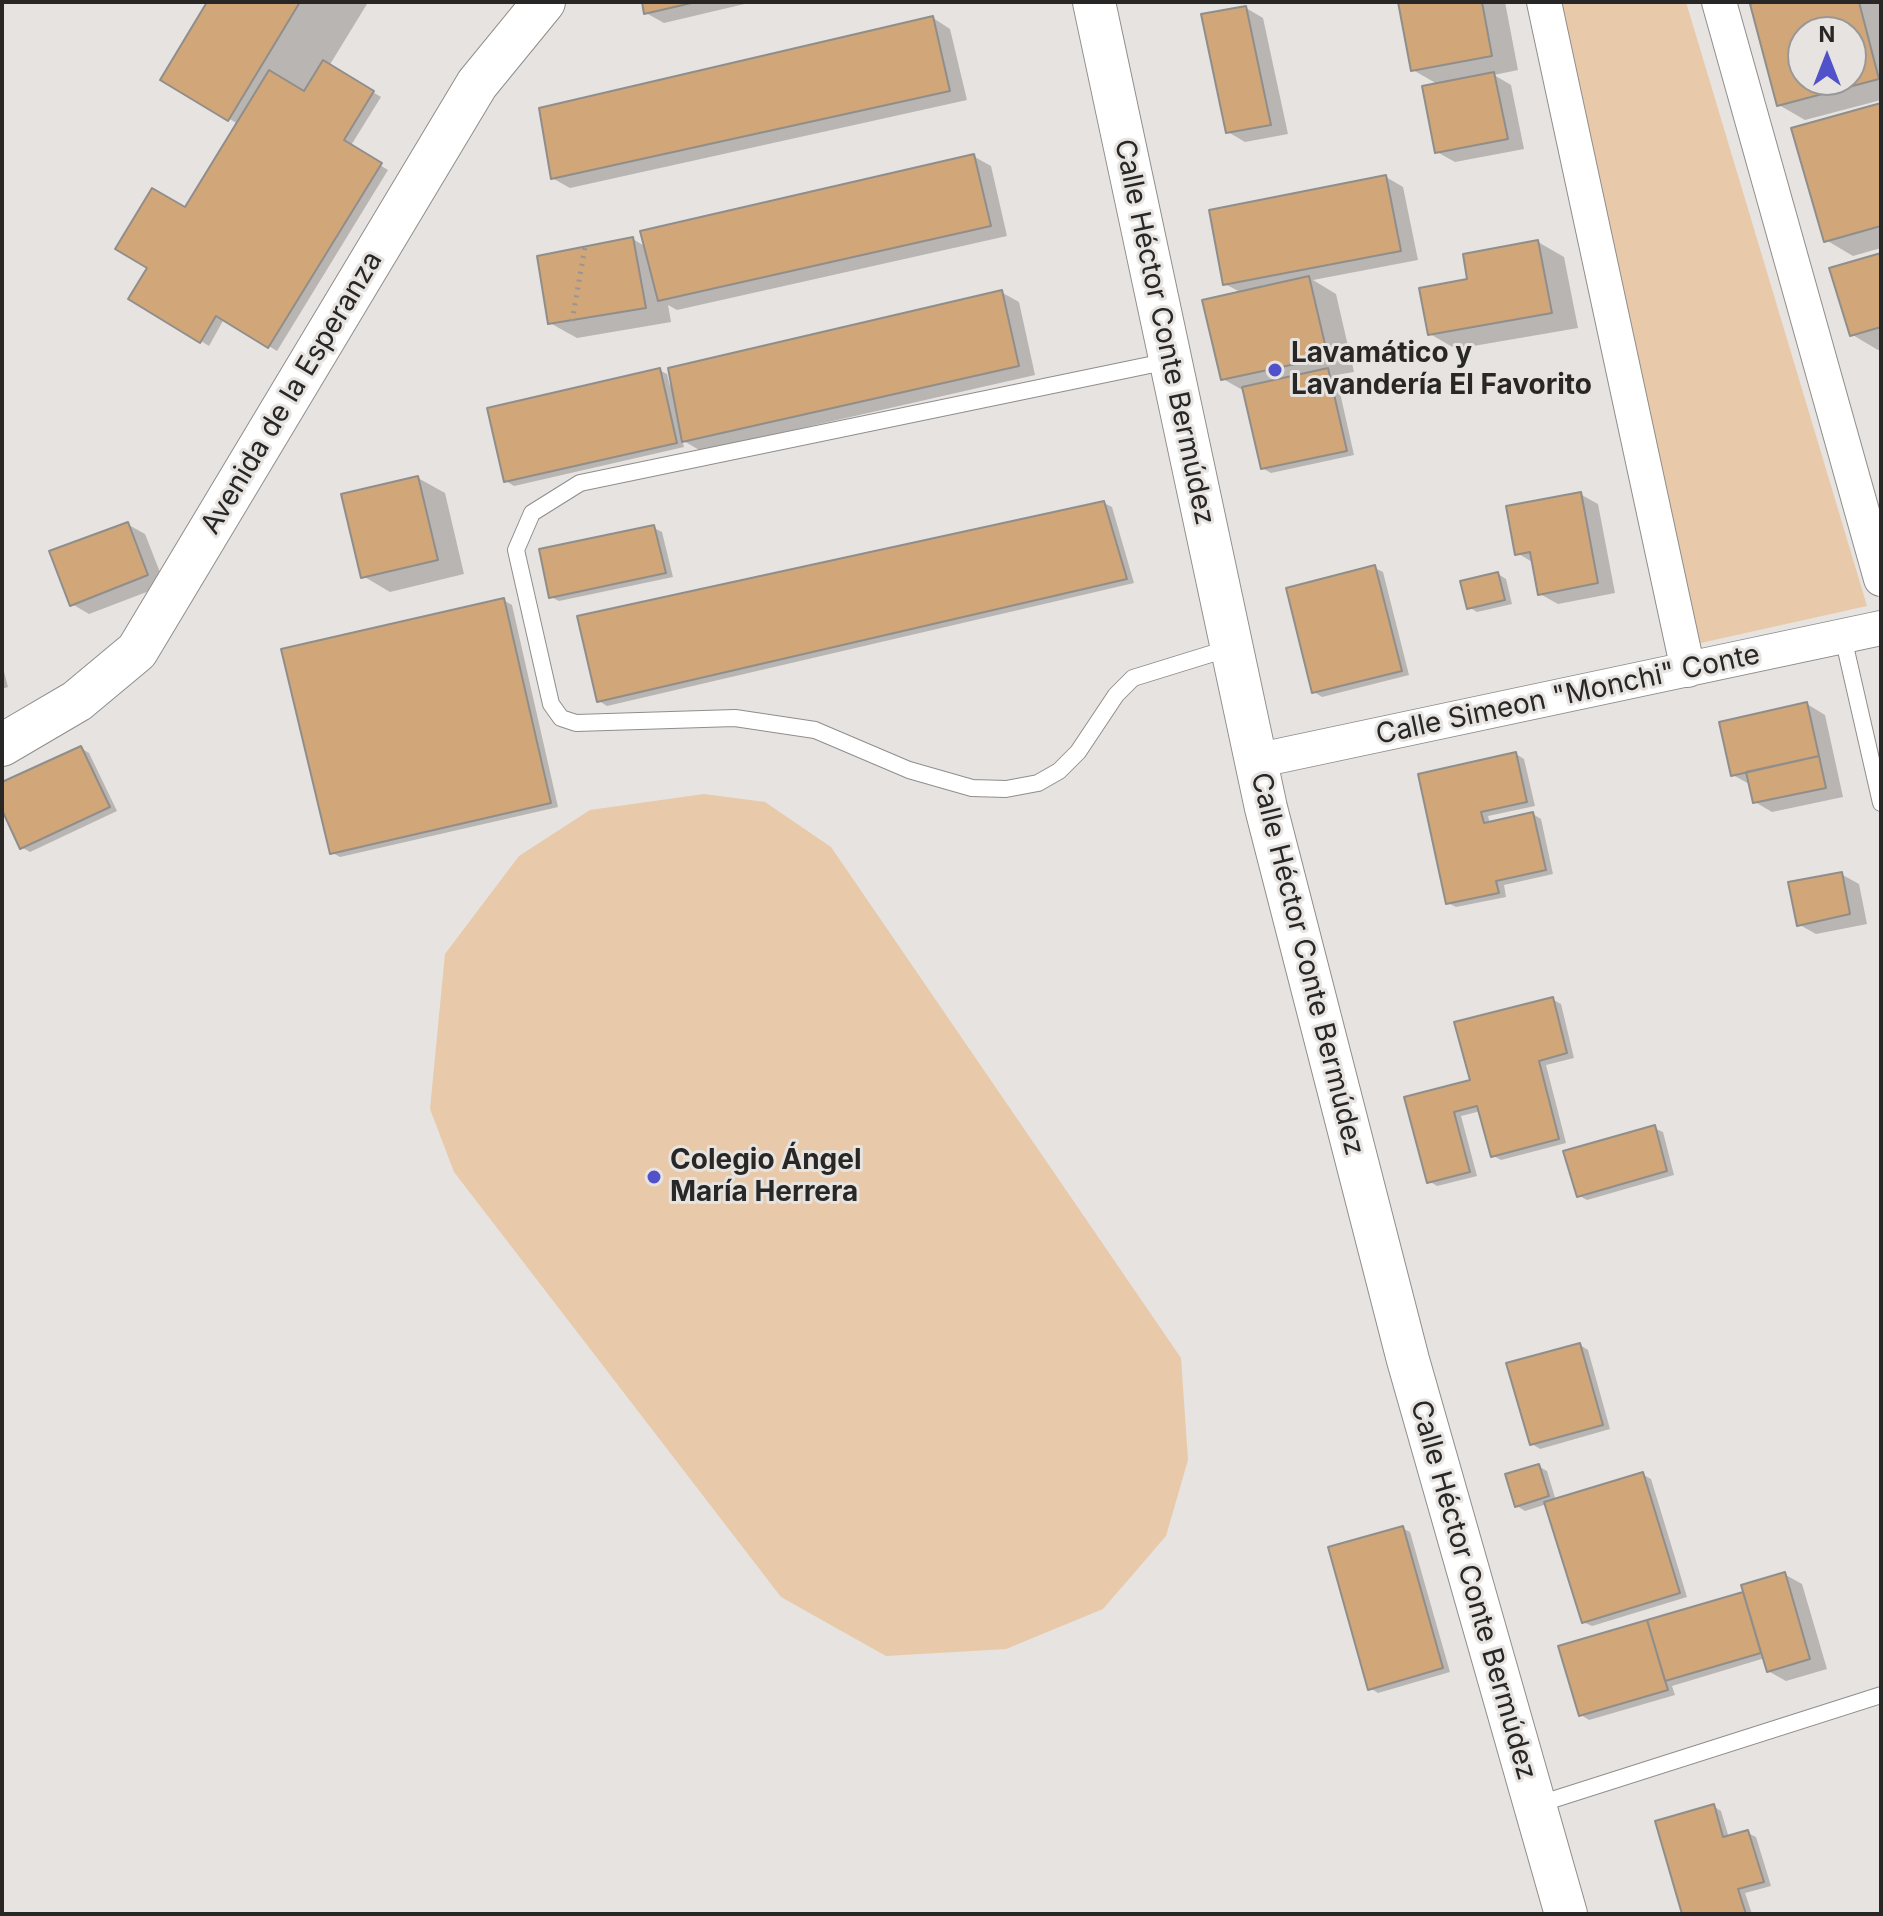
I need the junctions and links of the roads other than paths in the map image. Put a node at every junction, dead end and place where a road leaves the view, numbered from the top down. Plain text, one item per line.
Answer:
1 (544, 2) edge
2 (1094, 2) edge
3 (1544, 2) edge
4 (1719, 2) edge
5 (1169, 361) junction
6 (1881, 579) edge
7 (1881, 628) edge
8 (1843, 637) junction
9 (1230, 648) junction
10 (1688, 670) junction
11 (2, 745) edge
12 (1255, 761) junction
13 (1881, 803) edge
14 (1881, 1695) edge
15 (1535, 1806) junction
16 (1566, 1914) edge

1 - 11 street, Avenida de la Esperanza
2 - 5 street, Calle Héctor Conte Bermúdez
3 - 10 street
4 - 6 street
5 - 9 street, Calle Héctor Conte Bermúdez
5 - 9 lane
7 - 8 street, Calle Simeon "Monchi" Conte
8 - 10 street, Calle Simeon "Monchi" Conte
8 - 13 lane
9 - 12 street, Calle Héctor Conte Bermúdez
10 - 12 street, Calle Simeon "Monchi" Conte
12 - 15 street, Calle Héctor Conte Bermúdez
14 - 15 lane
15 - 16 street, Calle Héctor Conte Bermúdez

